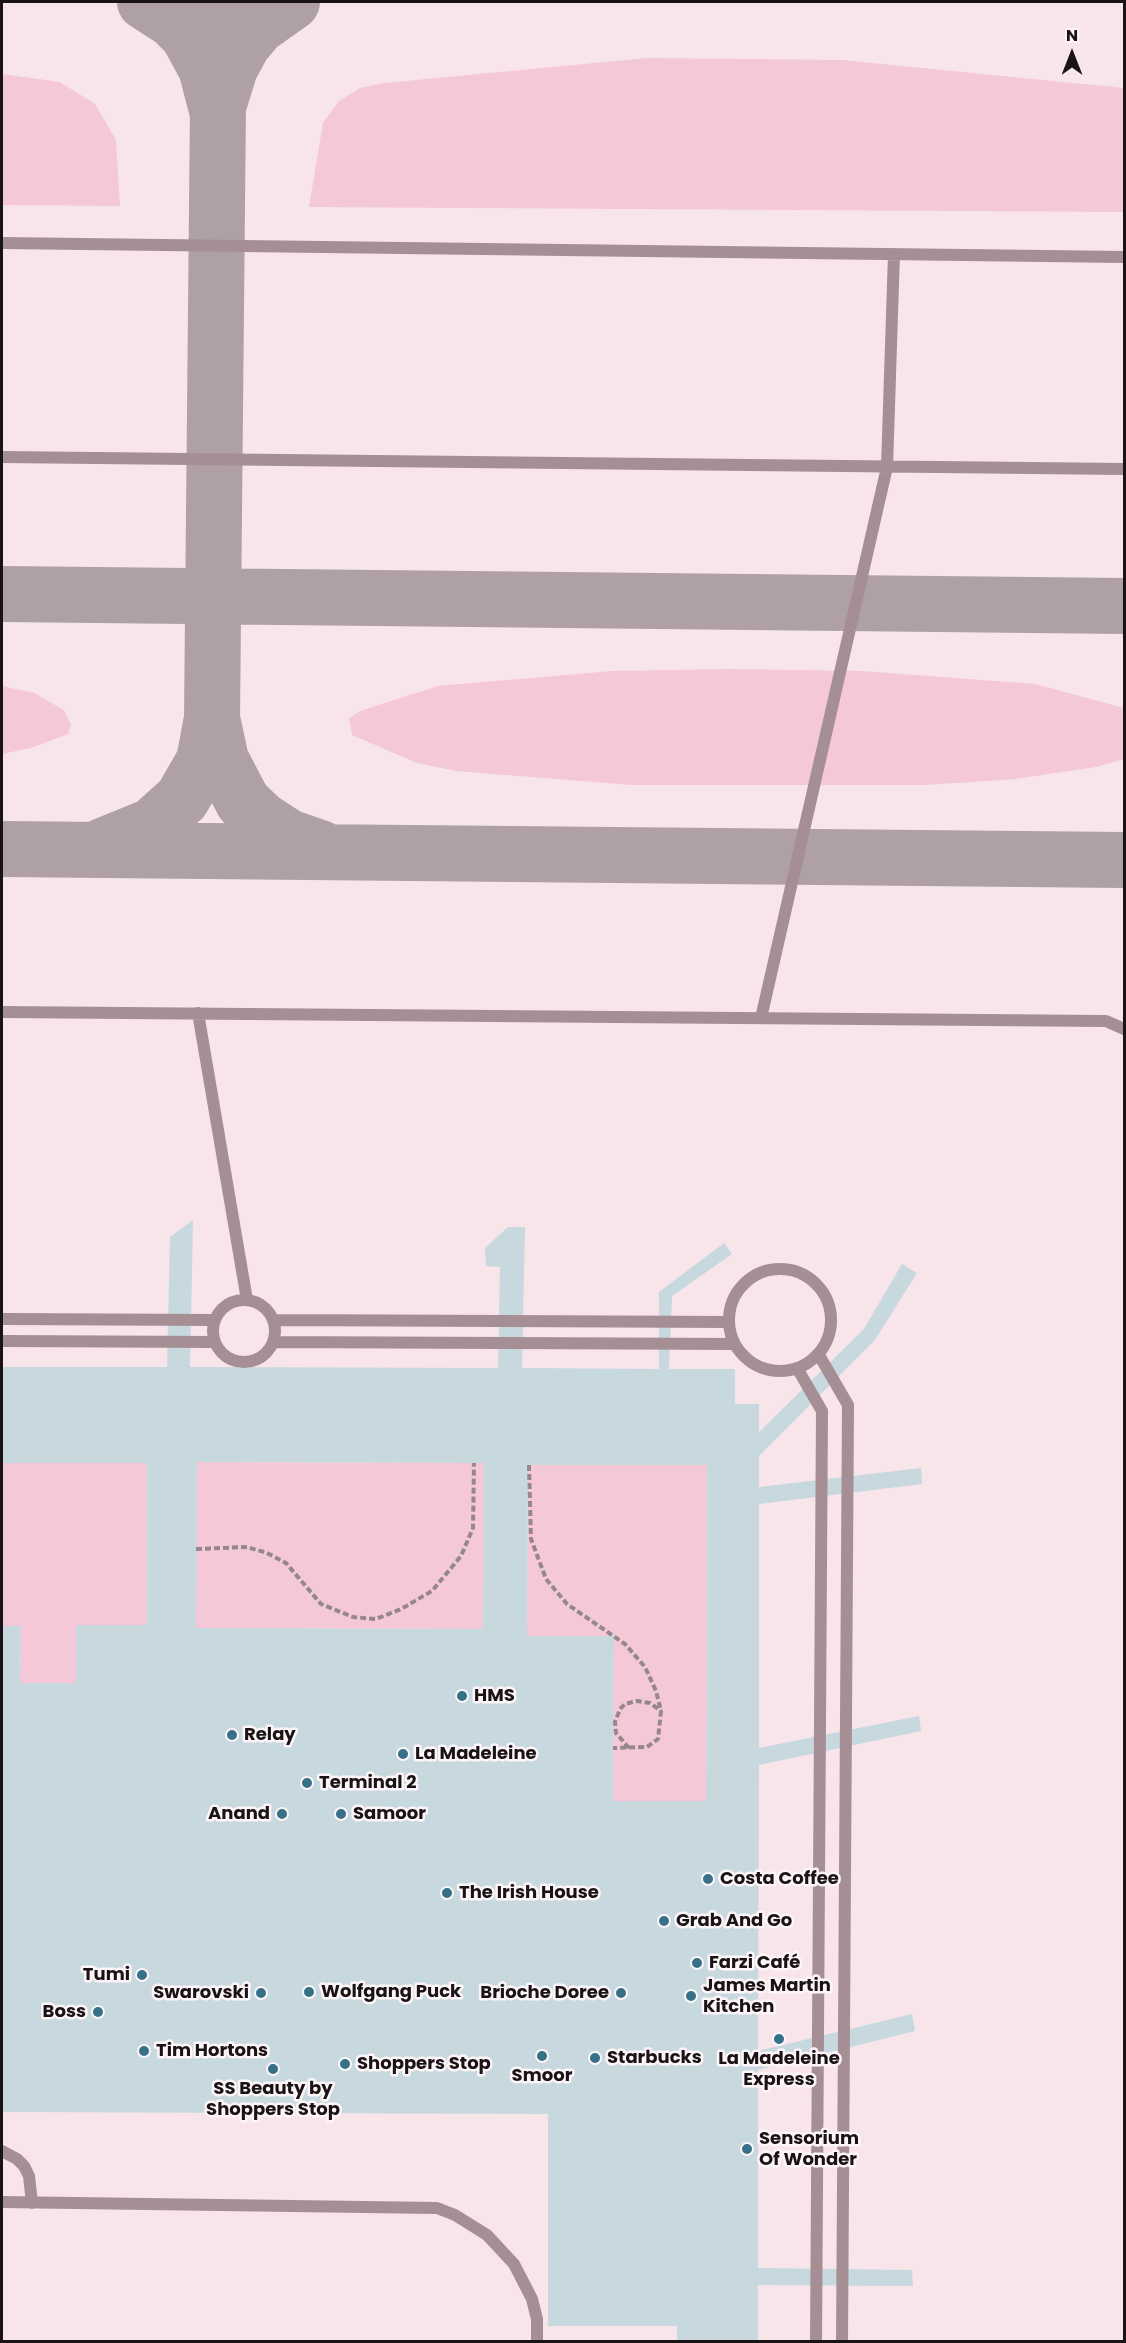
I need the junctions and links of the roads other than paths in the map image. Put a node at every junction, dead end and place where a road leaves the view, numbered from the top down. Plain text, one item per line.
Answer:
1 (2, 243) edge
2 (894, 254) junction
3 (1125, 257) edge
4 (2, 457) edge
5 (887, 467) junction
6 (1125, 469) edge
7 (2, 1012) edge
8 (198, 1013) junction
9 (761, 1018) junction
10 (1125, 1029) edge
11 (247, 1300) junction
12 (2, 1319) edge
13 (215, 1320) junction
14 (274, 1320) junction
15 (729, 1322) junction
16 (2, 1341) edge
17 (215, 1342) junction
18 (273, 1342) junction
19 (735, 1344) junction
20 (819, 1355) junction
21 (797, 1368) junction
22 (2, 2151) edge
23 (2, 2202) edge
24 (32, 2203) junction
25 (537, 2342) edge
26 (816, 2342) edge
27 (842, 2342) edge

1 - 2 lane
2 - 3 lane
2 - 5 lane
4 - 5 lane
5 - 6 lane
5 - 9 lane
7 - 8 lane
8 - 9 lane
8 - 11 lane
9 - 10 lane
11 - 13 lane
11 - 14 lane
12 - 13 lane
13 - 17 lane
14 - 15 lane
14 - 18 lane
15 - 19 lane
15 - 20 lane
16 - 17 lane
17 - 18 lane
18 - 19 lane
19 - 21 lane
20 - 21 lane
20 - 27 lane
21 - 26 lane
22 - 24 lane
23 - 24 lane
24 - 25 lane

